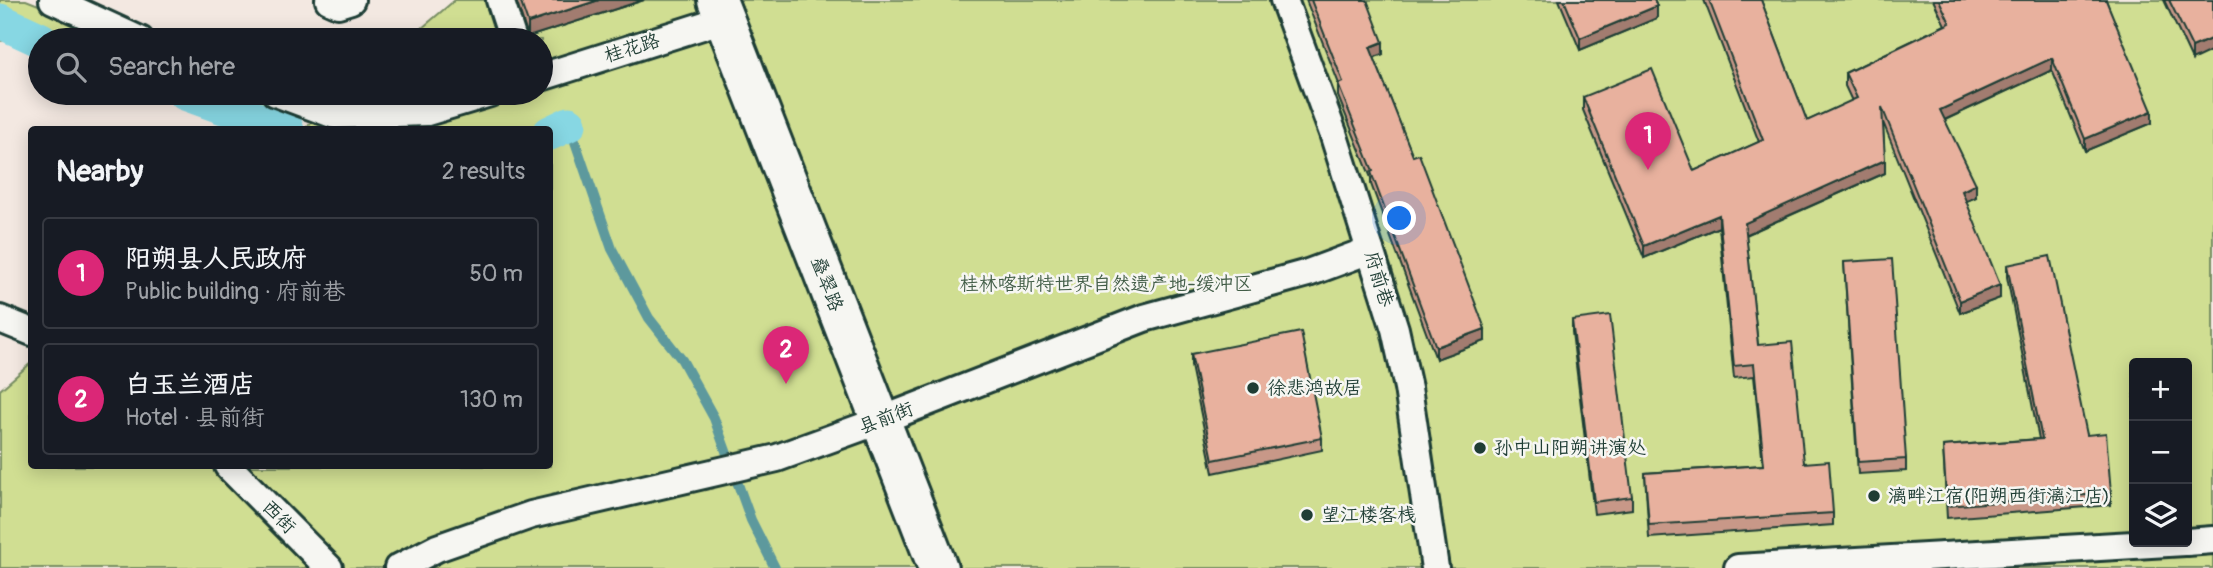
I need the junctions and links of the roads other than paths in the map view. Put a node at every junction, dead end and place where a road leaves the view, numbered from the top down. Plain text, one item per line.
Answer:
1 (53, 0) edge
2 (329, 0) edge
3 (351, 0) edge
4 (500, 0) edge
5 (1284, 0) edge
6 (721, 6) edge
7 (114, 28) edge
8 (509, 28) edge
9 (553, 73) edge
10 (308, 105) edge
11 (452, 105) edge
12 (1370, 250) junction
13 (0, 319) edge
14 (28, 330) edge
15 (880, 421) junction
16 (231, 469) edge
17 (2213, 540) edge
18 (2192, 542) edge
19 (2129, 545) edge
20 (329, 568) edge
21 (398, 568) edge
22 (938, 568) edge
23 (1435, 568) edge
24 (1738, 568) edge

1 - 7 street
2 - 3 street
4 - 8 street
5 - 12 street, 府前巷
6 - 9 street, 桂花路
6 - 15 street, 叠翠路
6 - 22 street
10 - 11 street
12 - 15 street, 县前街
12 - 23 street, 府前巷
13 - 14 street
15 - 21 street, 县前街
15 - 22 street, 叠翠路
16 - 20 street, 西街
17 - 18 street
19 - 24 street

